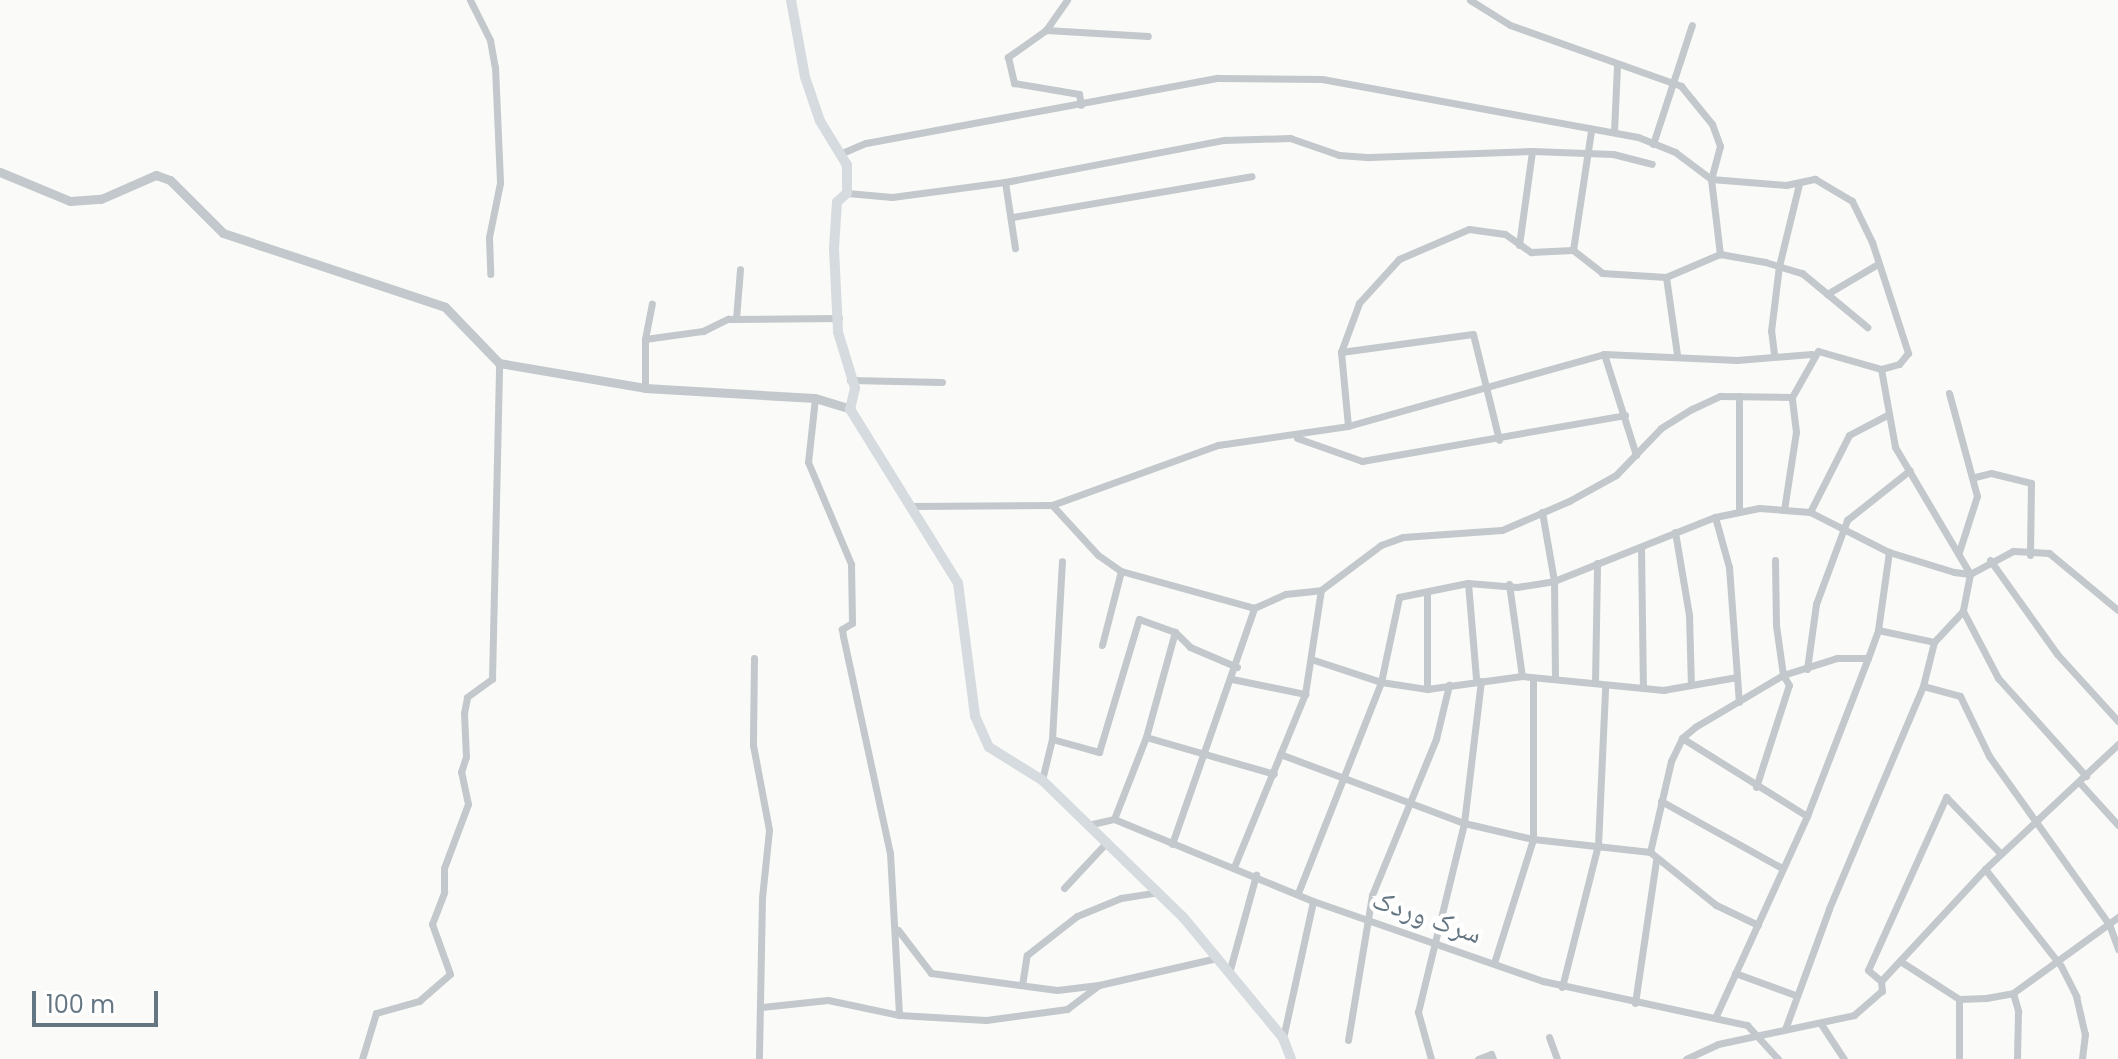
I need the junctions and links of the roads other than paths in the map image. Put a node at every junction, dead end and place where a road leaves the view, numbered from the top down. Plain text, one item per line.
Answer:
1 (470, 0) edge
2 (791, 0) edge
3 (1067, 0) edge
4 (1470, 0) edge
5 (1692, 25) dead end
6 (1046, 30) junction
7 (1148, 36) dead end
8 (1617, 65) junction
9 (1673, 80) junction
10 (1081, 105) junction
11 (1591, 131) junction
12 (1614, 132) junction
13 (1653, 144) junction
14 (1532, 151) junction
15 (842, 153) junction
16 (1589, 154) junction
17 (1652, 164) dead end
18 (0, 172) edge
19 (1252, 176) dead end
20 (1711, 179) junction
21 (1005, 182) junction
22 (1799, 184) junction
23 (847, 193) junction
24 (1013, 217) junction
25 (1519, 245) junction
26 (1015, 248) dead end
27 (1573, 250) junction
28 (1720, 254) junction
29 (1876, 265) junction
30 (1779, 266) junction
31 (740, 269) dead end
32 (490, 274) dead end
33 (1666, 277) junction
34 (1827, 294) junction
35 (652, 304) dead end
36 (840, 318) junction
37 (736, 319) junction
38 (1867, 327) dead end
39 (645, 339) junction
40 (1341, 352) junction
41 (1604, 354) junction
42 (1677, 354) junction
43 (1774, 354) junction
44 (1812, 354) junction
45 (499, 363) junction
46 (1881, 369) junction
47 (850, 380) junction
48 (942, 382) dead end
49 (645, 388) junction
50 (1486, 389) junction
51 (1949, 393) dead end
52 (1739, 396) junction
53 (1792, 397) junction
54 (815, 398) junction
55 (850, 409) junction
56 (1889, 414) junction
57 (1625, 415) junction
58 (1348, 426) junction
59 (1295, 437) junction
60 (1499, 440) junction
61 (1636, 455) junction
62 (1910, 470) junction
63 (1975, 477) junction
64 (1052, 505) junction
65 (912, 506) junction
66 (1739, 510) junction
67 (1784, 510) junction
68 (1542, 512) junction
69 (1810, 512) junction
70 (1715, 517) junction
71 (1843, 531) junction
72 (1675, 532) junction
73 (1641, 548) junction
74 (1889, 552) junction
75 (1959, 552) junction
76 (2030, 555) junction
77 (1775, 560) dead end
78 (1990, 560) junction
79 (1062, 561) dead end
80 (1597, 563) junction
81 (1121, 571) junction
82 (1970, 574) junction
83 (1554, 581) junction
84 (1468, 583) junction
85 (1509, 584) junction
86 (1321, 590) junction
87 (1427, 593) junction
88 (1254, 608) junction
89 (2118, 610) edge
90 (1963, 611) junction
91 (1878, 630) junction
92 (1175, 632) junction
93 (1934, 642) junction
94 (1102, 645) dead end
95 (754, 658) dead end
96 (1868, 658) junction
97 (1314, 660) junction
98 (1237, 667) junction
99 (1807, 669) junction
100 (1783, 675) junction
101 (1522, 676) junction
102 (1737, 677) junction
103 (1533, 678) junction
104 (1232, 679) junction
105 (1555, 679) junction
106 (1479, 680) junction
107 (1381, 682) junction
108 (1595, 683) junction
109 (1449, 685) junction
110 (1691, 685) junction
111 (1923, 686) junction
112 (1605, 688) junction
113 (1643, 688) junction
114 (1427, 689) junction
115 (1305, 694) junction
116 (1739, 702) junction
117 (2118, 721) edge
118 (1146, 737) junction
119 (1682, 738) junction
120 (1052, 739) junction
121 (2118, 744) edge
122 (1207, 754) junction
123 (1280, 754) junction
124 (1274, 774) junction
125 (2086, 776) junction
126 (1042, 780) junction
127 (1346, 780) junction
128 (2079, 782) junction
129 (1756, 787) junction
130 (1661, 801) junction
131 (1407, 802) junction
132 (1807, 816) junction
133 (1114, 819) junction
134 (2039, 820) junction
135 (1464, 823) junction
136 (1088, 825) junction
137 (2118, 825) edge
138 (1533, 839) junction
139 (1106, 843) junction
140 (1172, 844) junction
141 (1598, 845) junction
142 (1650, 852) junction
143 (2001, 854) junction
144 (1656, 861) junction
145 (1234, 867) junction
146 (1780, 867) junction
147 (1985, 869) junction
148 (1256, 875) junction
149 (1064, 888) dead end
150 (1157, 892) junction
151 (1298, 893) junction
152 (1313, 901) junction
153 (2118, 917) edge
154 (1371, 921) junction
155 (2109, 924) junction
156 (1758, 925) junction
157 (897, 928) junction
158 (2115, 936) edge
159 (1434, 941) junction
160 (2118, 949) edge
161 (1217, 958) junction
162 (2056, 958) junction
163 (1900, 961) junction
164 (1494, 963) junction
165 (1735, 973) junction
166 (1229, 974) junction
167 (1881, 981) junction
168 (1022, 985) junction
169 (1099, 985) junction
170 (1562, 987) junction
171 (2013, 993) junction
172 (1795, 995) junction
173 (1959, 999) junction
174 (1635, 1003) junction
175 (761, 1007) junction
176 (899, 1015) junction
177 (1715, 1018) junction
178 (1821, 1024) junction
179 (1785, 1029) junction
180 (1759, 1036) junction
181 (1549, 1037) dead end
182 (1283, 1038) junction
183 (1348, 1040) dead end
184 (1691, 1058) edge
185 (362, 1059) edge
186 (759, 1059) edge
187 (1291, 1059) edge
188 (1431, 1059) edge
189 (1478, 1059) edge
190 (1493, 1059) edge
191 (1557, 1059) edge
192 (1778, 1059) edge
193 (1844, 1059) edge
194 (1959, 1059) edge
195 (2017, 1059) edge
196 (2082, 1059) edge

1 - 32 street
2 - 15 main road
3 - 6 street
4 - 8 street
5 - 9 street
6 - 7 street
6 - 10 street
8 - 9 street
8 - 12 street
9 - 13 street
9 - 20 street
10 - 11 street
10 - 15 street
11 - 12 street
11 - 16 street
12 - 13 street
13 - 20 street
14 - 16 street
14 - 21 street
14 - 25 street
15 - 23 main road
16 - 17 street
16 - 27 street
18 - 45 street
19 - 24 street
20 - 22 street
20 - 28 street
21 - 23 street
21 - 24 street
22 - 29 street
22 - 30 street
23 - 36 main road
24 - 26 street
25 - 27 street
25 - 40 street
27 - 33 street
28 - 30 street
28 - 33 street
29 - 34 street
29 - 46 street
30 - 34 street
30 - 43 street
31 - 37 street
33 - 42 street
34 - 38 street
35 - 39 street
36 - 37 street
36 - 47 main road
37 - 39 street
39 - 49 street
40 - 50 street
40 - 58 street
41 - 42 street
41 - 50 street
41 - 57 street
42 - 43 street
43 - 44 street
44 - 46 street
44 - 53 street
45 - 49 street
45 - 185 street
46 - 56 street
47 - 48 street
47 - 55 main road
49 - 54 street
50 - 58 street
50 - 60 street
51 - 63 street
52 - 53 street
52 - 61 street
52 - 66 street
53 - 67 street
54 - 55 street
54 - 157 street
55 - 65 main road
56 - 62 street
56 - 69 street
57 - 60 street
57 - 61 street
58 - 59 street
59 - 60 street
59 - 64 street
61 - 68 street
62 - 71 street
62 - 75 street
63 - 75 street
63 - 76 street
64 - 65 street
64 - 81 street
65 - 126 main road
66 - 67 street
66 - 70 street
67 - 69 street
68 - 83 street
68 - 86 street
69 - 71 street
70 - 72 street
70 - 102 street
71 - 74 street
71 - 99 street
72 - 73 street
72 - 110 street
73 - 80 street
73 - 113 street
74 - 82 street
74 - 91 street
75 - 82 street
76 - 78 street
76 - 89 street
77 - 100 street
78 - 82 street
78 - 117 street
79 - 120 street
80 - 83 street
80 - 108 street
81 - 88 street
81 - 94 street
82 - 90 street
83 - 85 street
83 - 105 street
84 - 85 street
84 - 87 street
84 - 106 street
85 - 101 street
86 - 88 street
86 - 97 street
87 - 107 street
87 - 114 street
88 - 98 street
90 - 93 street
90 - 125 street
91 - 93 street
91 - 96 street
92 - 98 street
92 - 118 street
92 - 120 street
93 - 111 street
95 - 175 street
96 - 99 street
96 - 132 street
97 - 107 street
97 - 115 street
98 - 104 street
99 - 100 street
100 - 116 street
100 - 129 street
101 - 103 street
101 - 106 street
102 - 110 street
102 - 116 street
103 - 105 street
103 - 138 street
104 - 115 street
104 - 122 street
105 - 108 street
106 - 109 street
106 - 135 street
107 - 114 street
107 - 127 street
108 - 112 street
109 - 114 street
109 - 131 street
110 - 113 street
111 - 134 street
111 - 172 street
112 - 113 street
112 - 141 street
115 - 123 street
116 - 119 street
118 - 122 street
118 - 133 street
119 - 129 street
119 - 130 street
120 - 126 street
121 - 125 street
122 - 124 street
122 - 140 street
123 - 124 street
123 - 127 street
124 - 145 street
125 - 128 street
126 - 136 main road
127 - 131 street
127 - 151 street
128 - 134 street
128 - 137 street
129 - 132 street
130 - 142 street
130 - 146 street
131 - 135 street
131 - 154 street
132 - 146 street
133 - 136 street
133 - 140 street, سرک وردک
134 - 143 street
134 - 155 street
135 - 138 street
135 - 159 street
136 - 139 main road
138 - 141 street
138 - 164 street
139 - 149 street
139 - 150 main road
140 - 145 street, سرک وردک
141 - 142 street
141 - 170 street
142 - 144 street
143 - 147 street
143 - 167 street
144 - 156 street
144 - 174 street
145 - 148 street, سرک وردک
146 - 156 street
147 - 162 street
147 - 163 street
148 - 151 street, سرک وردک
148 - 166 street
150 - 161 main road
150 - 168 street
151 - 152 street, سرک وردک
152 - 154 street, سرک وردک
152 - 182 street
153 - 155 street
154 - 159 street, سرک وردک
154 - 183 street
155 - 158 street
155 - 162 street
156 - 165 street
157 - 168 street
157 - 176 street
158 - 160 street
159 - 164 street, سرک وردک
159 - 188 street
161 - 166 main road
161 - 169 street
162 - 171 street
162 - 196 street
163 - 167 street
163 - 173 street
164 - 170 street, سرک وردک
165 - 172 street
165 - 177 street
166 - 182 main road
167 - 178 street
168 - 169 street
169 - 176 street
170 - 174 street, سرک وردک
171 - 173 street
171 - 195 street
172 - 179 street
173 - 194 street
174 - 177 street, سرک وردک
175 - 176 street
175 - 186 street
177 - 180 street, سرک وردک
178 - 179 street
178 - 193 street
179 - 180 street
180 - 184 street
180 - 192 street
181 - 191 street
182 - 187 main road
189 - 190 street

